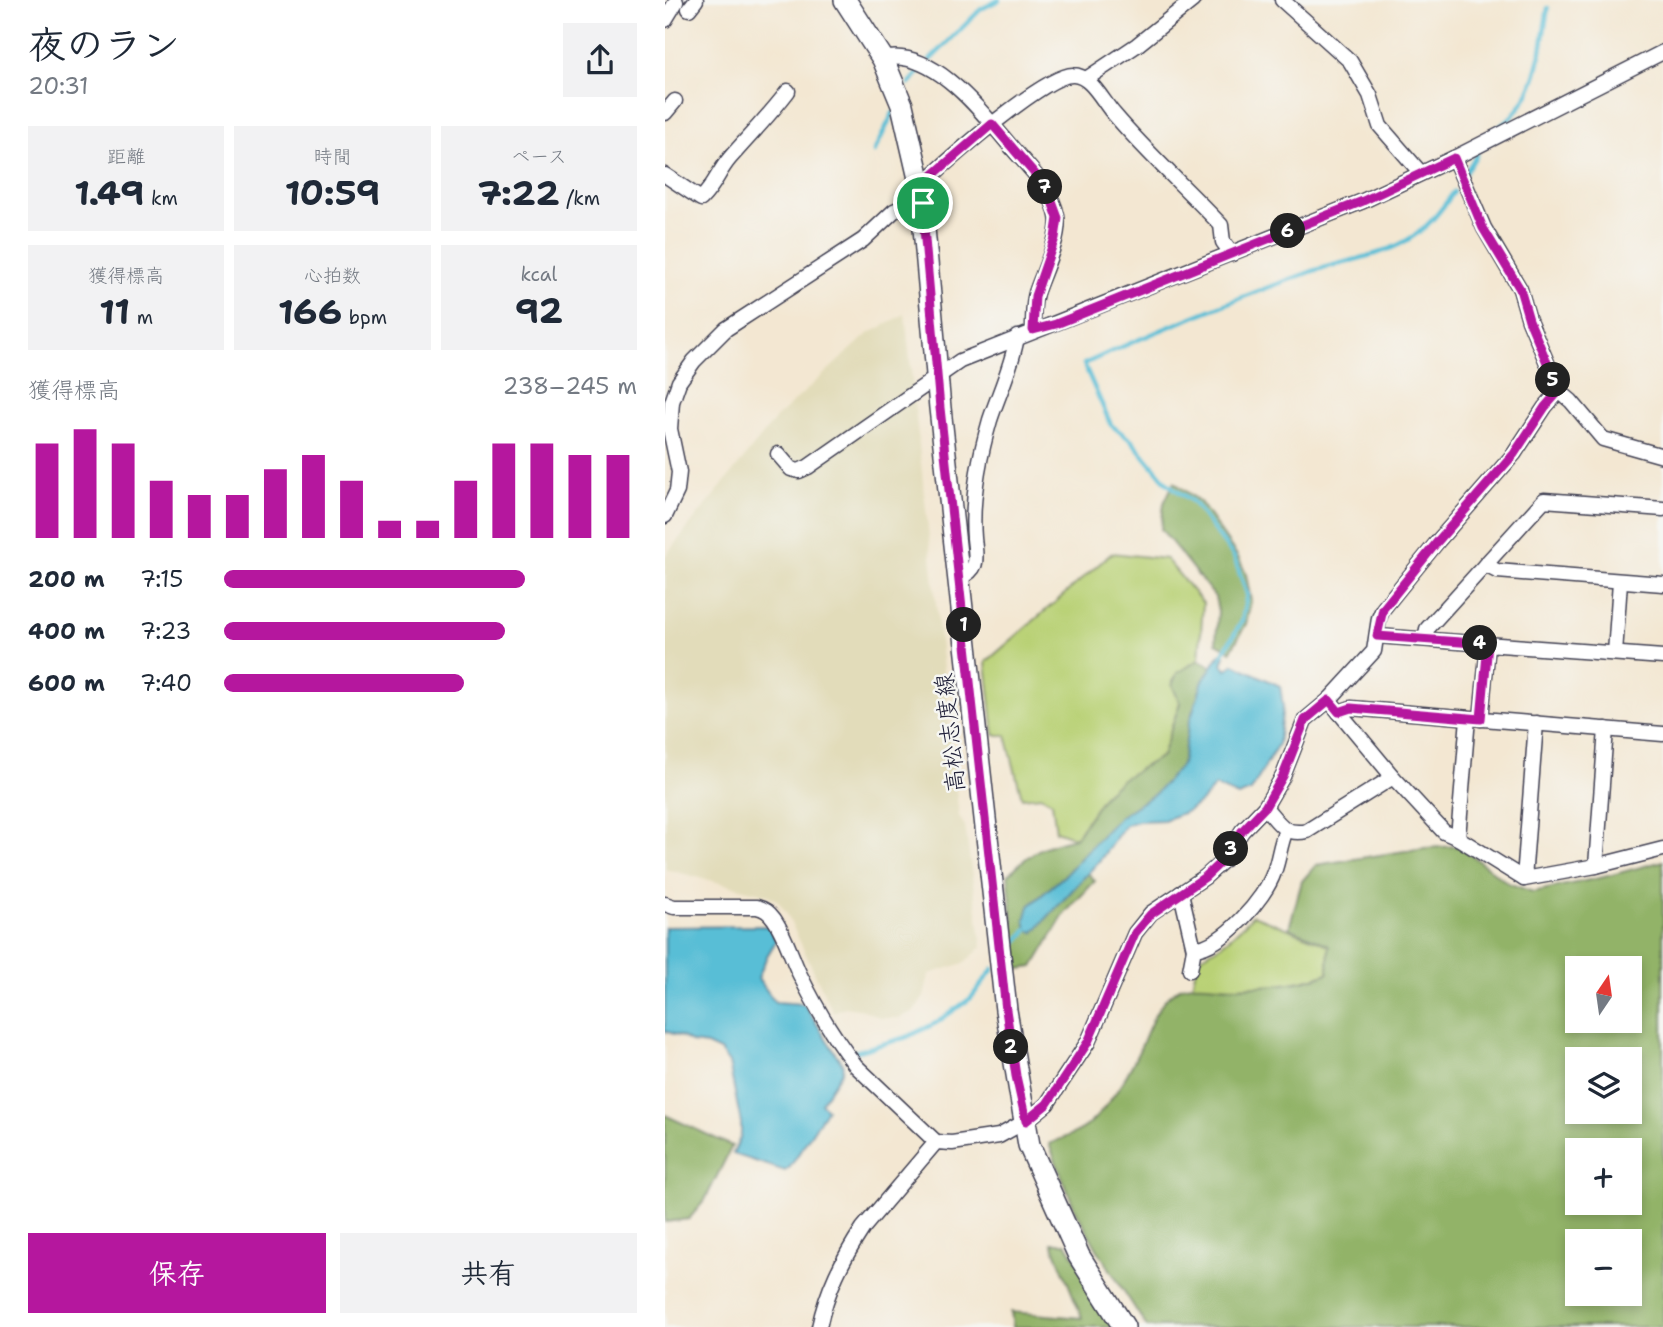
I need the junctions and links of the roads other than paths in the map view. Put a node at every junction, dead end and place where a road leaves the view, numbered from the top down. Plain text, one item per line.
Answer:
1 (845, 0) edge
2 (1193, 0) edge
3 (1282, 0) edge
4 (687, 4) edge
5 (665, 20) edge
6 (1663, 52) edge
7 (883, 59) junction
8 (1086, 79) junction
9 (788, 91) dead end
10 (675, 101) dead end
11 (665, 113) edge
12 (992, 124) junction
13 (1454, 158) junction
14 (1420, 172) junction
15 (665, 175) edge
16 (921, 193) junction
17 (1232, 254) junction
18 (1033, 330) junction
19 (1017, 337) junction
20 (937, 374) junction
21 (1559, 391) junction
22 (778, 454) dead end
23 (1663, 456) edge
24 (1663, 509) edge
25 (665, 516) edge
26 (1485, 565) junction
27 (959, 579) junction
28 (1620, 582) junction
29 (1663, 584) edge
30 (1377, 636) junction
31 (1425, 639) junction
32 (1488, 644) junction
33 (1615, 653) junction
34 (1663, 657) edge
35 (1329, 700) junction
36 (1339, 712) junction
37 (1475, 718) junction
38 (1536, 723) junction
39 (1606, 729) junction
40 (1663, 734) edge
41 (1393, 777) junction
42 (1265, 807) junction
43 (1286, 830) junction
44 (1458, 838) junction
45 (1663, 849) edge
46 (1596, 866) junction
47 (1524, 879) junction
48 (1181, 893) junction
49 (665, 904) edge
50 (1194, 949) junction
51 (1190, 970) dead end
52 (1026, 1121) junction
53 (936, 1142) junction
54 (819, 1327) edge
55 (1124, 1327) edge

1 - 7 main road, 高松志度線
2 - 8 street
3 - 14 street
4 - 5 street
6 - 13 street
7 - 12 street
7 - 16 main road, 高松志度線
8 - 12 street
8 - 17 street
9 - 15 street
10 - 11 street
12 - 16 street
12 - 18 street
13 - 14 street
13 - 21 street
14 - 17 street
16 - 20 main road, 高松志度線
16 - 25 street
17 - 18 street
18 - 19 street
19 - 20 street
19 - 27 street
20 - 22 street
20 - 27 main road, 高松志度線
21 - 23 street
21 - 30 street
24 - 26 street
26 - 28 street
26 - 31 street
27 - 52 main road, 高松志度線
28 - 29 street
28 - 33 street
30 - 31 street
30 - 35 street
31 - 32 street
32 - 33 street
32 - 37 street
33 - 34 street
35 - 36 street
35 - 42 street
36 - 37 street
36 - 41 street
37 - 38 street
37 - 44 street
38 - 39 street
38 - 47 street
39 - 40 street
39 - 46 street
41 - 43 street
41 - 44 street
42 - 43 street
42 - 48 street
43 - 50 street
44 - 47 street
45 - 46 street
46 - 47 street
48 - 50 street
48 - 52 street
49 - 53 street
50 - 51 street
52 - 53 street
52 - 55 main road, 高松志度線
53 - 54 street

